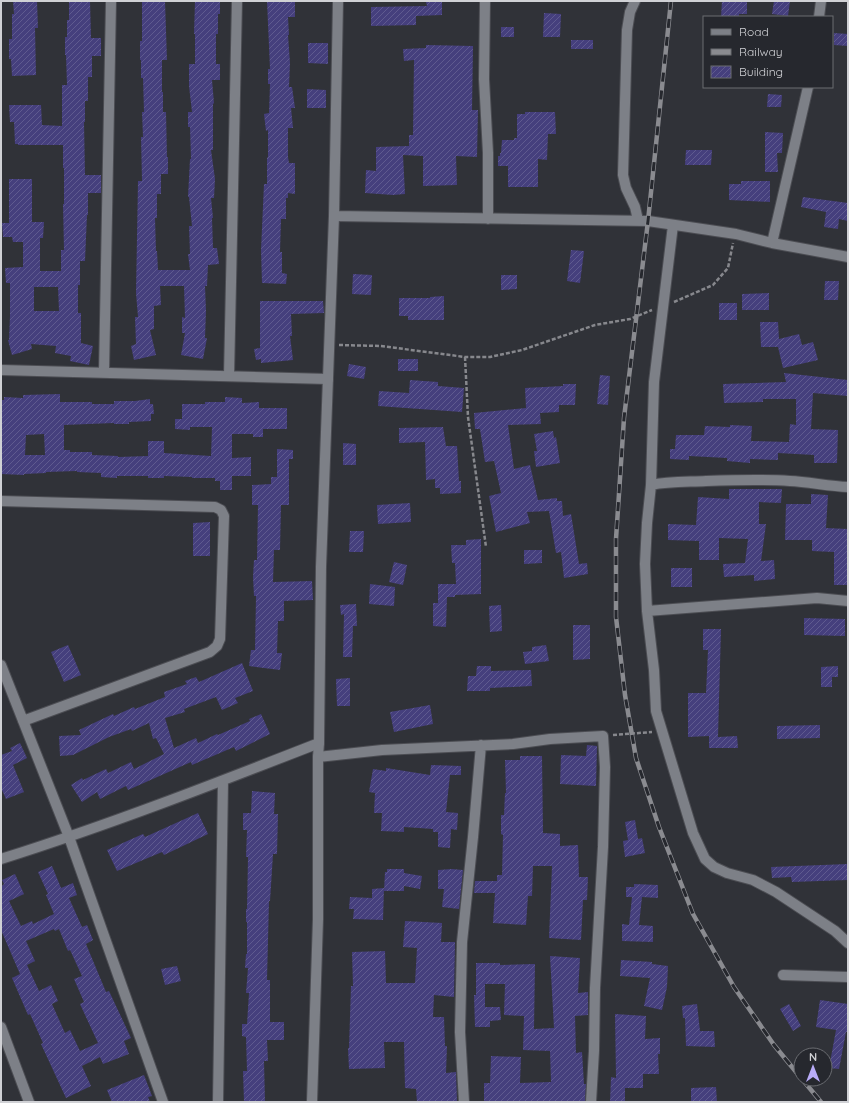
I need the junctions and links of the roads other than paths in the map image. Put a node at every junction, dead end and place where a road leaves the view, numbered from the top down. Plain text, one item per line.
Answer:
1 (111, 1) edge
2 (237, 1) edge
3 (338, 1) edge
4 (485, 1) edge
5 (635, 1) edge
6 (821, 1) edge
7 (819, 16) edge
8 (808, 88) edge
9 (334, 216) junction
10 (488, 219) junction
11 (638, 220) junction
12 (673, 225) junction
13 (772, 243) junction
14 (848, 257) edge
15 (1, 370) edge
16 (104, 373) junction
17 (229, 376) junction
18 (328, 379) junction
19 (651, 485) junction
20 (848, 487) edge
21 (1, 501) edge
22 (848, 602) edge
23 (647, 611) junction
24 (1, 666) edge
25 (23, 721) junction
26 (319, 743) junction
27 (480, 745) junction
28 (318, 757) junction
29 (223, 781) junction
30 (70, 837) junction
31 (1, 859) edge
32 (848, 943) edge
33 (783, 975) dead end
34 (848, 977) edge
35 (1, 1027) edge
36 (29, 1102) edge
37 (163, 1102) edge
38 (218, 1102) edge
39 (312, 1102) edge
40 (464, 1102) edge
41 (591, 1102) edge

1 - 16 street
2 - 17 street
3 - 9 street
4 - 10 street
5 - 11 street
6 - 7 street
8 - 13 street
9 - 10 street
9 - 18 street
10 - 11 street
11 - 12 street
12 - 13 street
12 - 19 street
13 - 14 street
15 - 16 street
16 - 17 street
17 - 18 street
18 - 26 street
19 - 20 street
19 - 23 street
21 - 25 street
22 - 23 street
23 - 32 street
24 - 25 street
25 - 30 street
26 - 28 street
26 - 29 street
27 - 28 street
27 - 40 street
27 - 41 street
28 - 39 street
29 - 30 street
29 - 38 street
30 - 31 street
30 - 37 street
33 - 34 street
35 - 36 street

